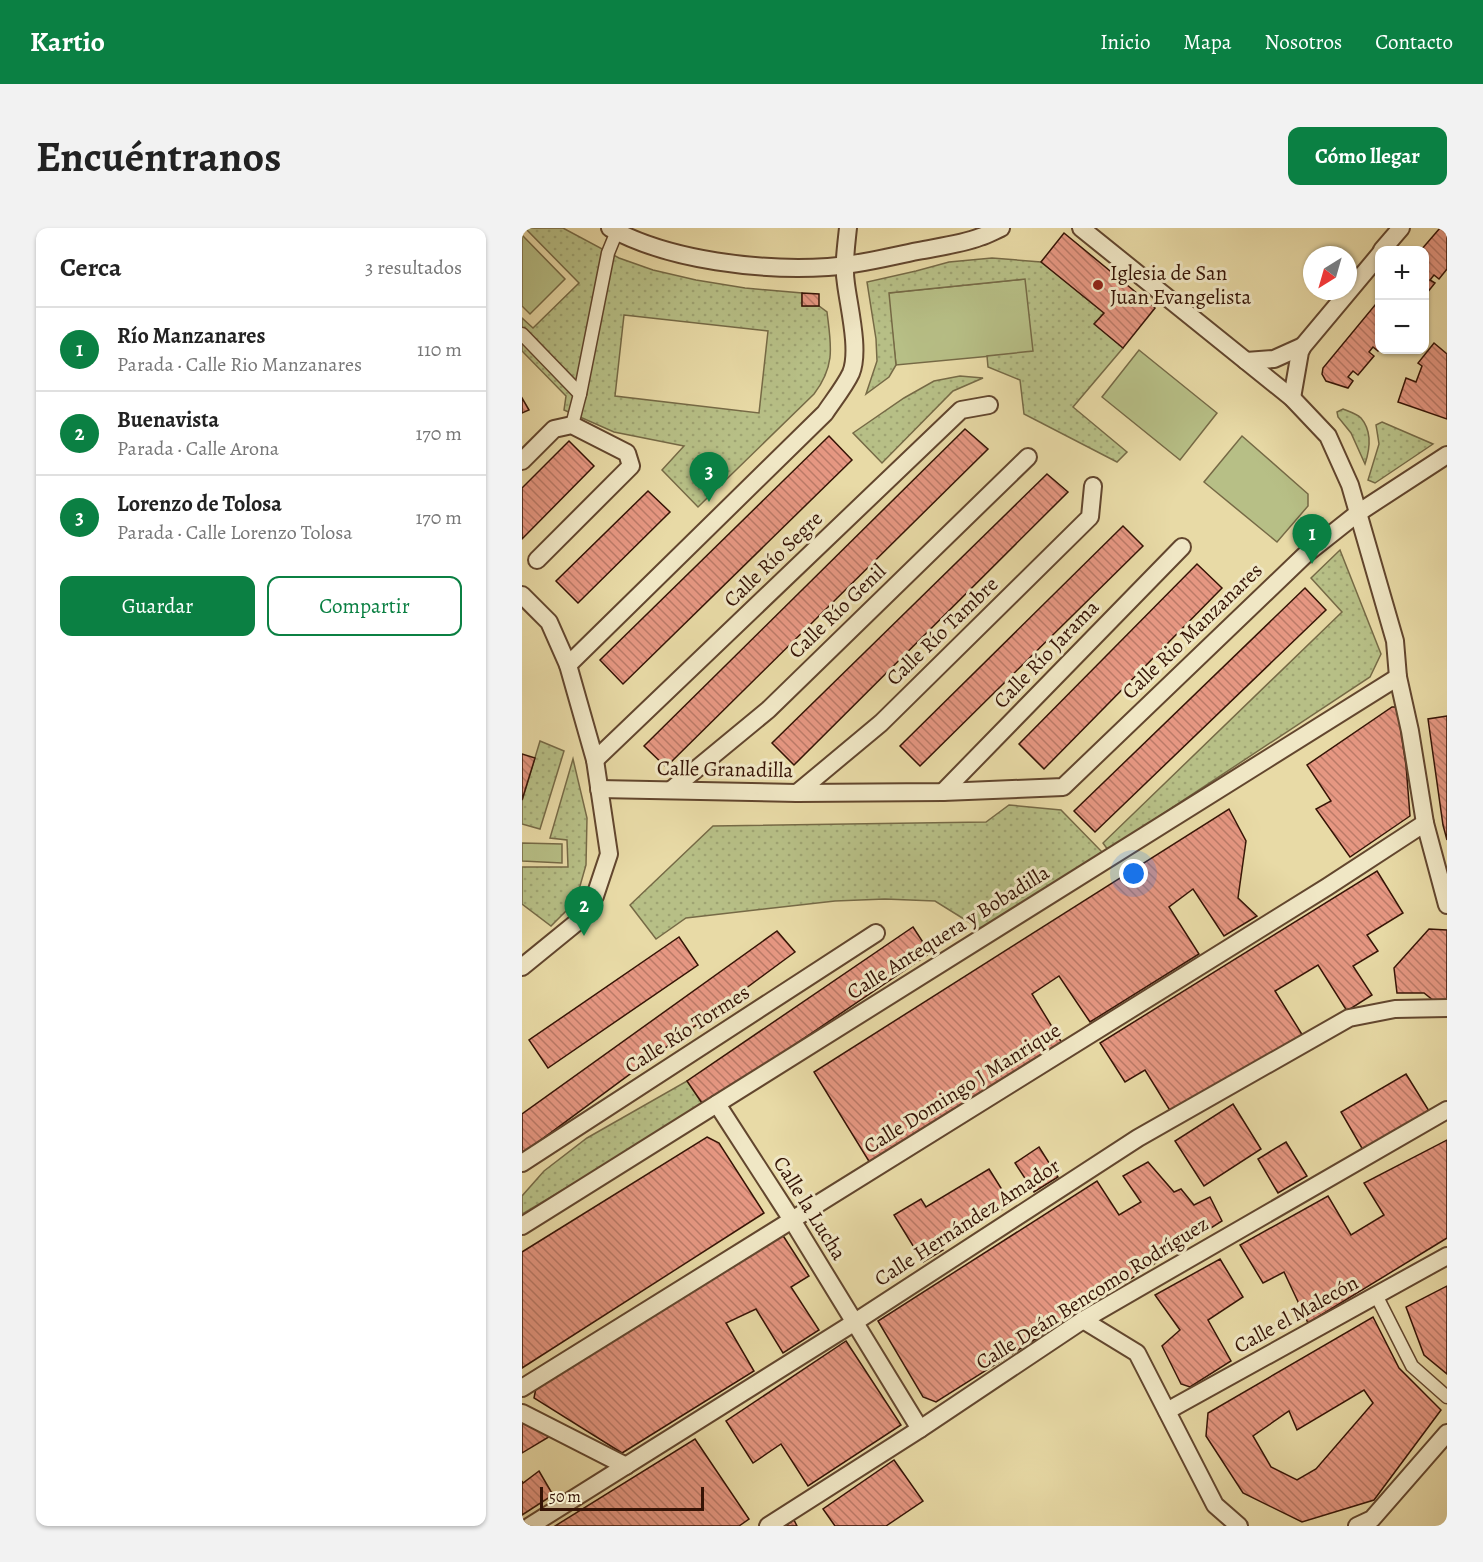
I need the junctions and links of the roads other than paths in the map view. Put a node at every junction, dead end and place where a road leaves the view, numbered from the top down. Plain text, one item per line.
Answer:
1 (848, 228) edge
2 (1001, 228) edge
3 (1081, 228) edge
4 (1401, 228) edge
5 (615, 229) edge
6 (1386, 246) edge
7 (1375, 259) edge
8 (845, 266) junction
9 (522, 334) edge
10 (1303, 346) junction
11 (1246, 361) junction
12 (580, 394) junction
13 (1292, 398) junction
14 (989, 405) dead end
15 (572, 424) junction
16 (1447, 455) edge
17 (1028, 457) dead end
18 (522, 460) edge
19 (1093, 486) dead end
20 (1358, 513) junction
21 (1182, 547) dead end
22 (537, 560) dead end
23 (522, 595) edge
24 (568, 665) junction
25 (1398, 677) junction
26 (594, 760) junction
27 (1063, 787) joint
28 (599, 789) junction
29 (671, 790) junction
30 (943, 792) junction
31 (797, 793) junction
32 (1425, 824) junction
33 (1447, 904) edge
34 (876, 933) dead end
35 (522, 968) edge
36 (1447, 1008) edge
37 (717, 1104) junction
38 (1447, 1110) edge
39 (522, 1163) edge
40 (792, 1220) junction
41 (522, 1226) edge
42 (1447, 1256) edge
43 (1376, 1295) junction
44 (1083, 1320) junction
45 (855, 1322) junction
46 (522, 1388) edge
47 (1447, 1397) edge
48 (1167, 1411) junction
49 (522, 1413) edge
50 (920, 1429) junction
51 (1447, 1433) edge
52 (626, 1466) junction
53 (530, 1526) edge
54 (768, 1526) edge
55 (1239, 1526) edge
56 (1357, 1526) edge

1 - 8 street
2 - 8 street
3 - 11 street
4 - 6 street
5 - 8 street
5 - 12 street
7 - 10 street
8 - 24 street
9 - 12 street
10 - 11 street
10 - 13 street
11 - 13 street
12 - 15 street
13 - 20 street
14 - 26 street, Calle Río Segre
15 - 18 street
15 - 22 street
16 - 20 street, Calle Rio Manzanares
17 - 29 street, Calle Río Genil
19 - 31 street, Calle Río Tambre
20 - 25 street
20 - 27 street, Calle Rio Manzanares
21 - 30 street, Calle Río Jarama
23 - 24 street
24 - 26 street
25 - 32 street
25 - 37 street, Calle Antequera y Bobadilla
26 - 28 street
27 - 30 street, Calle Granadilla
28 - 29 street, Calle Granadilla
28 - 35 street
29 - 31 street, Calle Granadilla
30 - 31 street, Calle Granadilla
32 - 33 street
32 - 40 street, Calle Domingo J Manrique
34 - 39 street, Calle Río Tormes
36 - 45 street, Calle Hernández Amador
37 - 40 street, Calle la Lucha
37 - 41 street, Calle Antequera y Bobadilla
38 - 44 street, Calle Deán Bencomo Rodríguez
40 - 45 street, Calle la Lucha
40 - 46 street, Calle Domingo J Manrique
42 - 43 street, Calle el Malecón
43 - 47 street
43 - 48 street, Calle el Malecón
44 - 48 street
44 - 50 street, Calle Deán Bencomo Rodríguez
45 - 50 street, Calle la Lucha
45 - 52 street, Calle Hernández Amador
48 - 55 street
49 - 52 street
50 - 54 street, Calle Deán Bencomo Rodríguez
51 - 56 street
52 - 53 street, Calle Hernández Amador

